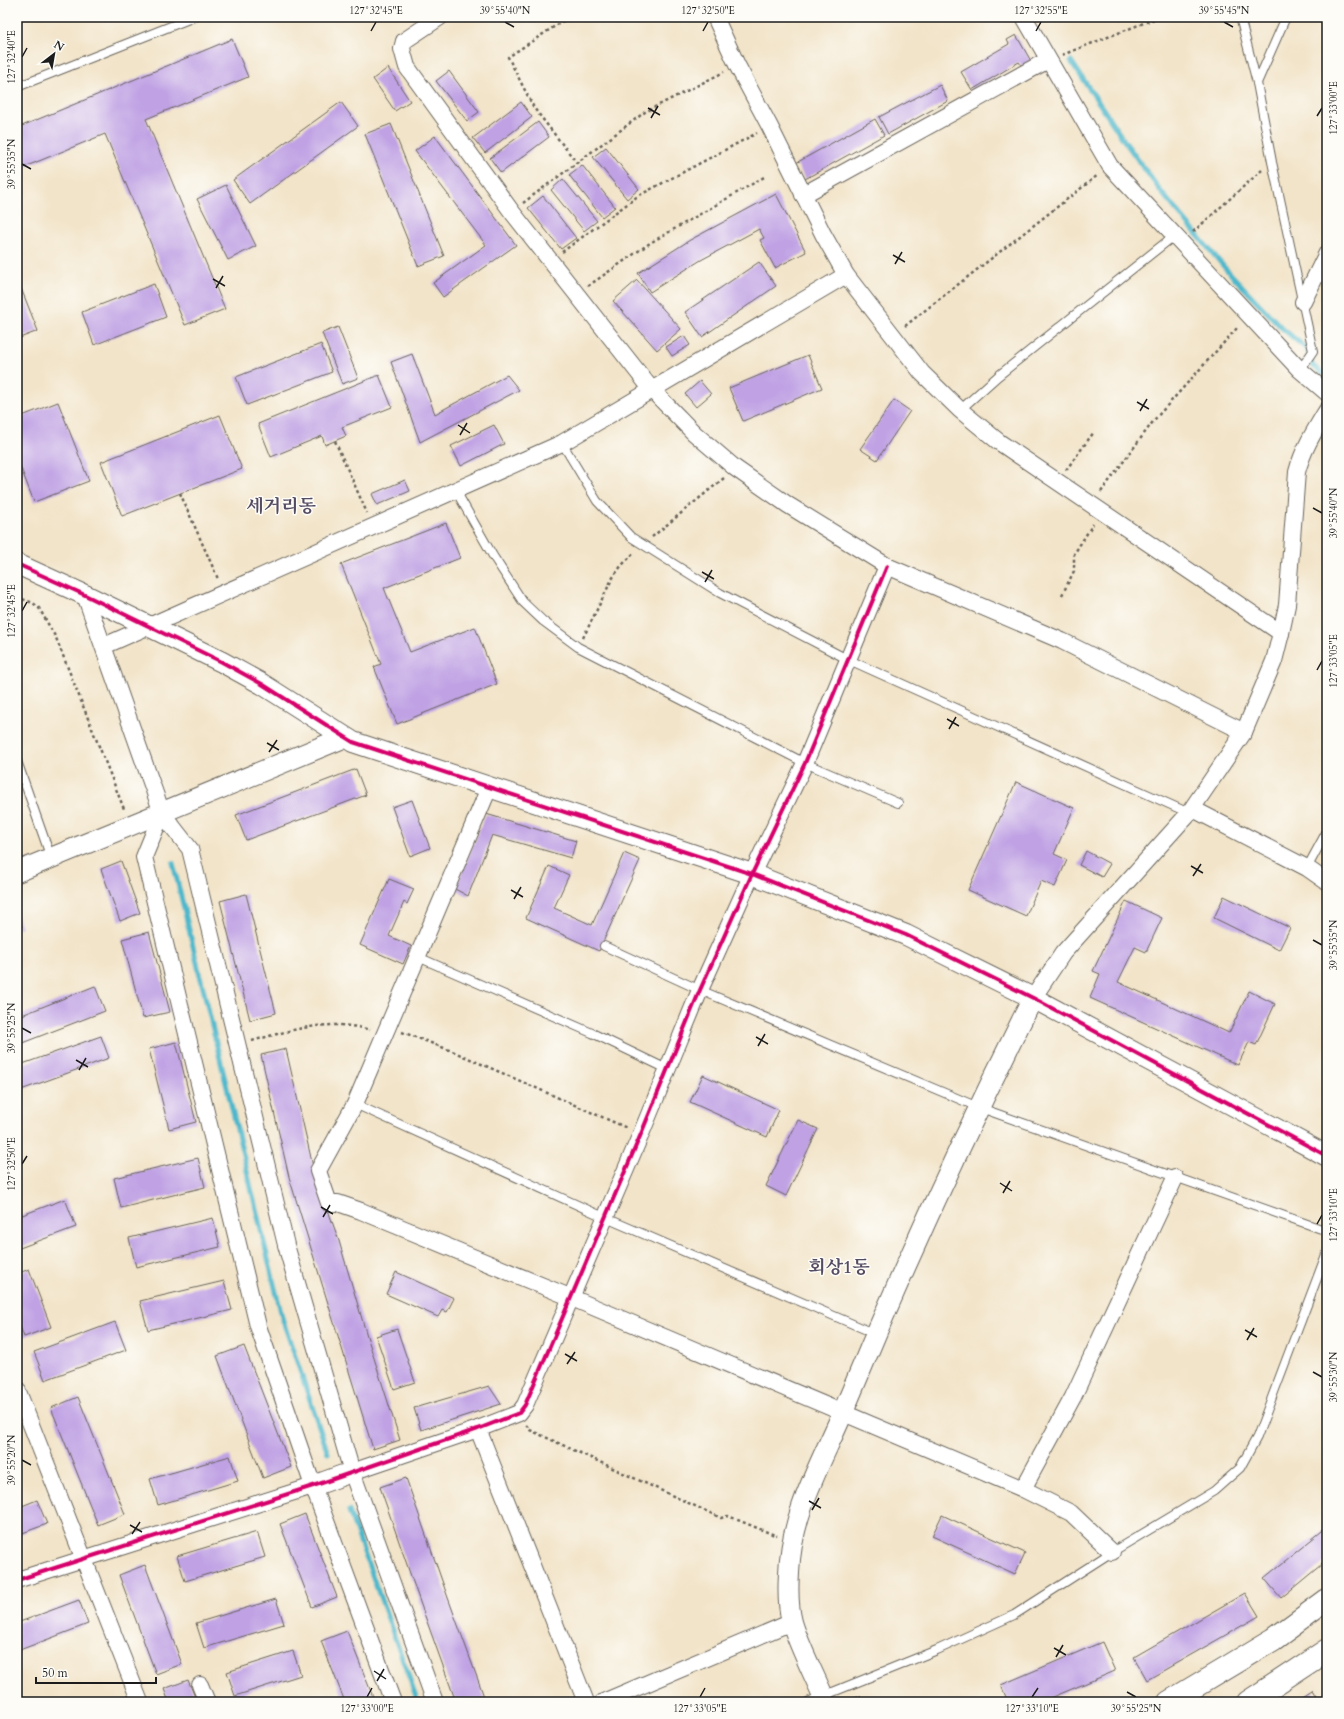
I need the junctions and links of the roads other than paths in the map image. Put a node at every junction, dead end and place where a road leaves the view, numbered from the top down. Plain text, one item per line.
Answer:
1 (194, 17) edge
2 (440, 17) edge
3 (1024, 17) edge
4 (1240, 17) edge
5 (1286, 17) edge
6 (718, 18) edge
7 (1048, 60) junction
8 (1257, 83) junction
9 (17, 87) edge
10 (804, 195) junction
11 (1178, 238) junction
12 (1327, 253) edge
13 (846, 275) junction
14 (1303, 302) junction
15 (1300, 370) junction
16 (652, 390) junction
17 (1327, 393) edge
18 (960, 410) junction
19 (1327, 410) edge
20 (562, 442) junction
21 (456, 490) junction
22 (17, 564) edge
23 (887, 566) junction
24 (86, 595) junction
25 (147, 625) junction
26 (1281, 633) junction
27 (104, 646) junction
28 (847, 659) junction
29 (1244, 732) junction
30 (343, 738) junction
31 (17, 761) edge
32 (805, 763) junction
33 (489, 788) junction
34 (898, 803) dead end
35 (1191, 811) junction
36 (162, 813) junction
37 (1327, 832) edge
38 (51, 859) junction
39 (1306, 868) junction
40 (17, 872) edge
41 (752, 874) junction
42 (1327, 882) edge
43 (604, 946) dead end
44 (418, 957) junction
45 (700, 990) junction
46 (1033, 998) junction
47 (667, 1069) junction
48 (355, 1104) junction
49 (978, 1107) junction
50 (1327, 1156) edge
51 (1175, 1178) junction
52 (606, 1218) junction
53 (1327, 1231) edge
54 (1327, 1252) edge
55 (572, 1298) junction
56 (876, 1334) junction
57 (17, 1388) edge
58 (843, 1412) junction
59 (478, 1429) junction
60 (347, 1474) junction
61 (313, 1486) junction
62 (1023, 1489) junction
63 (1112, 1552) junction
64 (84, 1557) junction
65 (17, 1580) edge
66 (1327, 1600) edge
67 (792, 1622) junction
68 (1327, 1650) edge
69 (200, 1685) dead end
70 (816, 1699) edge
71 (140, 1702) edge
72 (207, 1702) edge
73 (393, 1702) edge
74 (435, 1702) edge
75 (586, 1702) edge
76 (603, 1702) edge
77 (1169, 1702) edge
78 (1248, 1702) edge

1 - 9 lane
2 - 16 street
3 - 7 street
4 - 8 lane
5 - 8 lane
6 - 10 street
7 - 10 street
7 - 11 street
8 - 14 lane
10 - 13 street
11 - 15 street
11 - 18 lane
12 - 14 street
13 - 16 street
13 - 18 street
14 - 15 lane
15 - 17 street
16 - 20 street
16 - 23 street
18 - 26 street
19 - 26 street
20 - 21 street
20 - 28 lane
21 - 25 street
21 - 32 lane
22 - 24 street
23 - 28 street
23 - 29 street
24 - 25 street
24 - 27 street
25 - 27 street
25 - 30 street
26 - 29 street
27 - 36 street
28 - 32 street
28 - 35 lane
29 - 35 street
30 - 33 street
30 - 36 street
31 - 38 lane
32 - 34 lane
32 - 41 street
33 - 41 street
33 - 44 street
35 - 39 street
35 - 46 street
36 - 38 street
36 - 60 street
36 - 61 street
37 - 39 lane
38 - 40 street
39 - 42 street
41 - 45 street
41 - 46 street
43 - 45 lane
44 - 47 lane
44 - 48 street
45 - 47 street
45 - 49 lane
46 - 49 street
46 - 50 street
47 - 52 street
48 - 52 lane
48 - 55 street
49 - 51 lane
49 - 56 street
51 - 53 lane
51 - 62 street
52 - 55 street
52 - 56 lane
54 - 63 lane
55 - 58 street
55 - 59 street
56 - 58 street
57 - 64 street
58 - 62 street
58 - 67 street
59 - 60 street
59 - 75 street
60 - 61 street
60 - 74 street
61 - 64 street
61 - 73 street
62 - 63 street
63 - 70 lane
64 - 65 street
64 - 71 street
66 - 77 main road
67 - 70 street
67 - 76 street
68 - 78 main road
69 - 72 street

